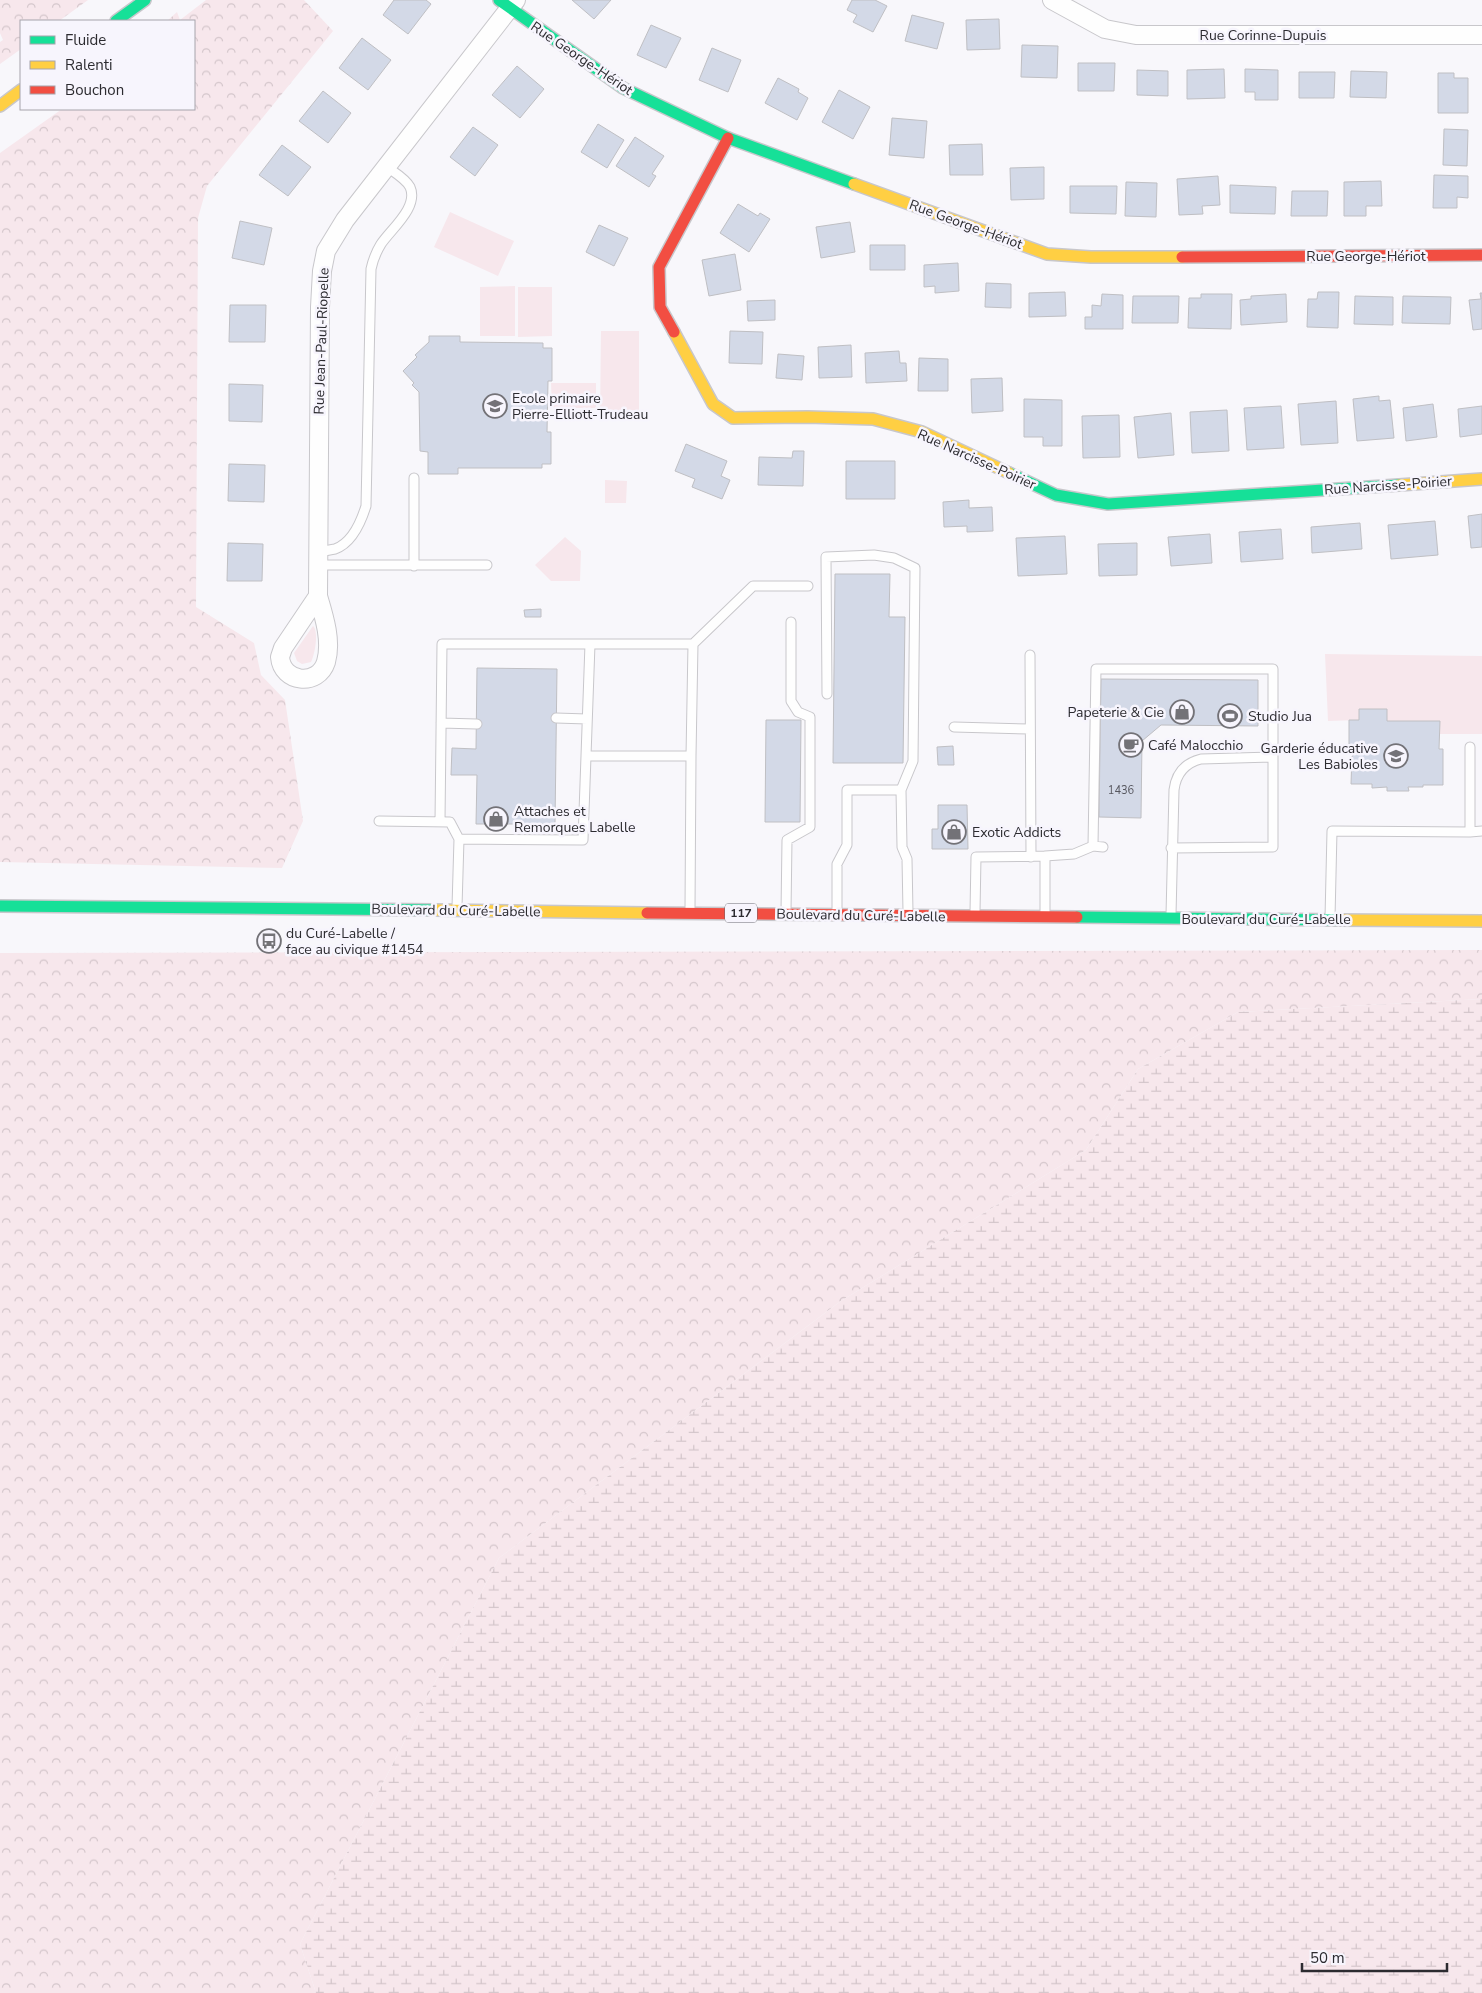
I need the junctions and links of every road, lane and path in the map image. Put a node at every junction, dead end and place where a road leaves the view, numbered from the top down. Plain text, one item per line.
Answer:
1 (145, 0) edge
2 (1052, 0) edge
3 (508, 3) edge
4 (117, 20) edge
5 (1482, 35) edge
6 (20, 91) edge
7 (0, 106) edge
8 (728, 138) junction
9 (387, 166) junction
10 (1482, 255) edge
11 (414, 478) dead end
12 (1482, 479) edge
13 (318, 559) junction
14 (487, 565) dead end
15 (414, 566) junction
16 (808, 586) dead end
17 (318, 596) dead end
18 (791, 622) dead end
19 (590, 644) junction
20 (693, 644) junction
21 (1030, 655) dead end
22 (827, 694) dead end
23 (556, 718) dead end
24 (587, 719) junction
25 (441, 723) junction
26 (476, 724) dead end
27 (954, 727) dead end
28 (1030, 728) junction
29 (1470, 747) dead end
30 (586, 756) junction
31 (691, 756) junction
32 (1273, 757) junction
33 (901, 790) junction
34 (379, 821) dead end
35 (440, 822) junction
36 (1482, 831) edge
37 (1470, 832) junction
38 (459, 839) junction
39 (1093, 846) junction
40 (1104, 847) dead end
41 (1171, 848) junction
42 (1045, 856) junction
43 (1031, 857) junction
44 (0, 906) edge
45 (457, 910) junction
46 (690, 913) junction
47 (786, 914) junction
48 (837, 915) junction
49 (908, 915) junction
50 (975, 916) junction
51 (1045, 917) junction
52 (1171, 918) junction
53 (1330, 919) junction
54 (1482, 921) edge

1 - 4 street
2 - 5 street, Rue Corinne-Dupuis
3 - 8 street, Rue George-Hériot
3 - 9 street, Rue Jean-Paul-Riopelle
6 - 7 street
8 - 10 street, Rue George-Hériot
8 - 12 street, Rue Narcisse-Poirier
9 - 13 street, Rue Jean-Paul-Riopelle
9 - 13 lane
11 - 15 lane
13 - 15 lane
13 - 17 street, Rue Jean-Paul-Riopelle
14 - 15 lane
16 - 20 lane
18 - 47 lane
19 - 20 lane
19 - 24 lane
19 - 25 lane
20 - 31 lane
21 - 28 lane
22 - 33 lane
23 - 24 lane
24 - 30 lane
25 - 26 lane
25 - 35 lane
27 - 28 lane
28 - 43 lane
29 - 37 lane
30 - 31 lane
30 - 38 lane
31 - 46 lane
32 - 39 lane
32 - 41 lane
32 - 41 lane
33 - 48 lane
33 - 49 lane
34 - 35 lane
35 - 38 lane
36 - 37 lane
37 - 53 lane
38 - 45 lane
39 - 40 lane
39 - 42 lane
41 - 52 lane
42 - 43 lane
42 - 51 lane
43 - 50 lane
44 - 45 street, Boulevard du Curé-Labelle / 117
45 - 46 street, Boulevard du Curé-Labelle / 117
46 - 47 street, Boulevard du Curé-Labelle / 117
47 - 48 street, Boulevard du Curé-Labelle / 117
48 - 49 street, Boulevard du Curé-Labelle / 117
49 - 50 street, Boulevard du Curé-Labelle / 117
50 - 51 street, Boulevard du Curé-Labelle / 117
51 - 52 street, Boulevard du Curé-Labelle / 117
52 - 53 street, Boulevard du Curé-Labelle / 117
53 - 54 street, Boulevard du Curé-Labelle / 117

